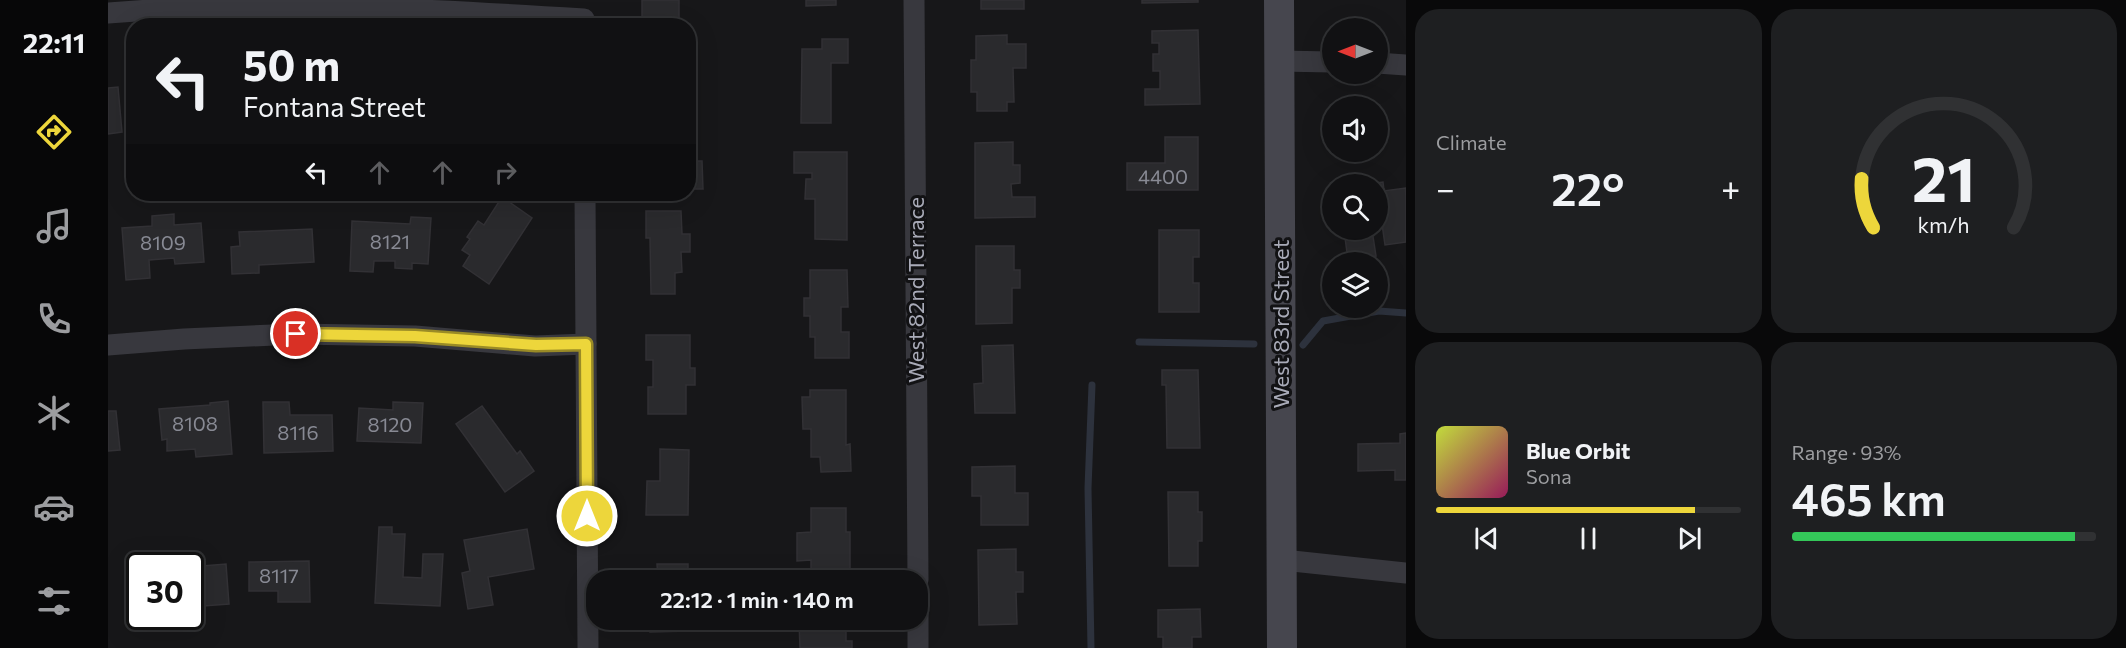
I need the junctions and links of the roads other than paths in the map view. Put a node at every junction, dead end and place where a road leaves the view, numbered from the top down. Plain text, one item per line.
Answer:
1 (914, 0) edge
2 (1278, 0) edge
3 (108, 13) edge
4 (583, 15) edge
5 (1279, 61) junction
6 (1322, 62) edge
7 (1388, 64) edge
8 (1406, 65) edge
9 (585, 201) edge
10 (586, 344) junction
11 (108, 345) edge
12 (1283, 560) junction
13 (918, 570) edge
14 (1406, 573) edge
15 (918, 630) edge
16 (588, 648) edge
17 (918, 648) edge
18 (1282, 648) edge

1 - 13 street, West 82nd Terrace
2 - 5 street, West 83rd Street
3 - 4 street
5 - 6 street
5 - 12 street, West 83rd Street
7 - 8 street
9 - 10 street
10 - 11 street
10 - 16 street
12 - 14 street
12 - 18 street, West 83rd Street
15 - 17 street

